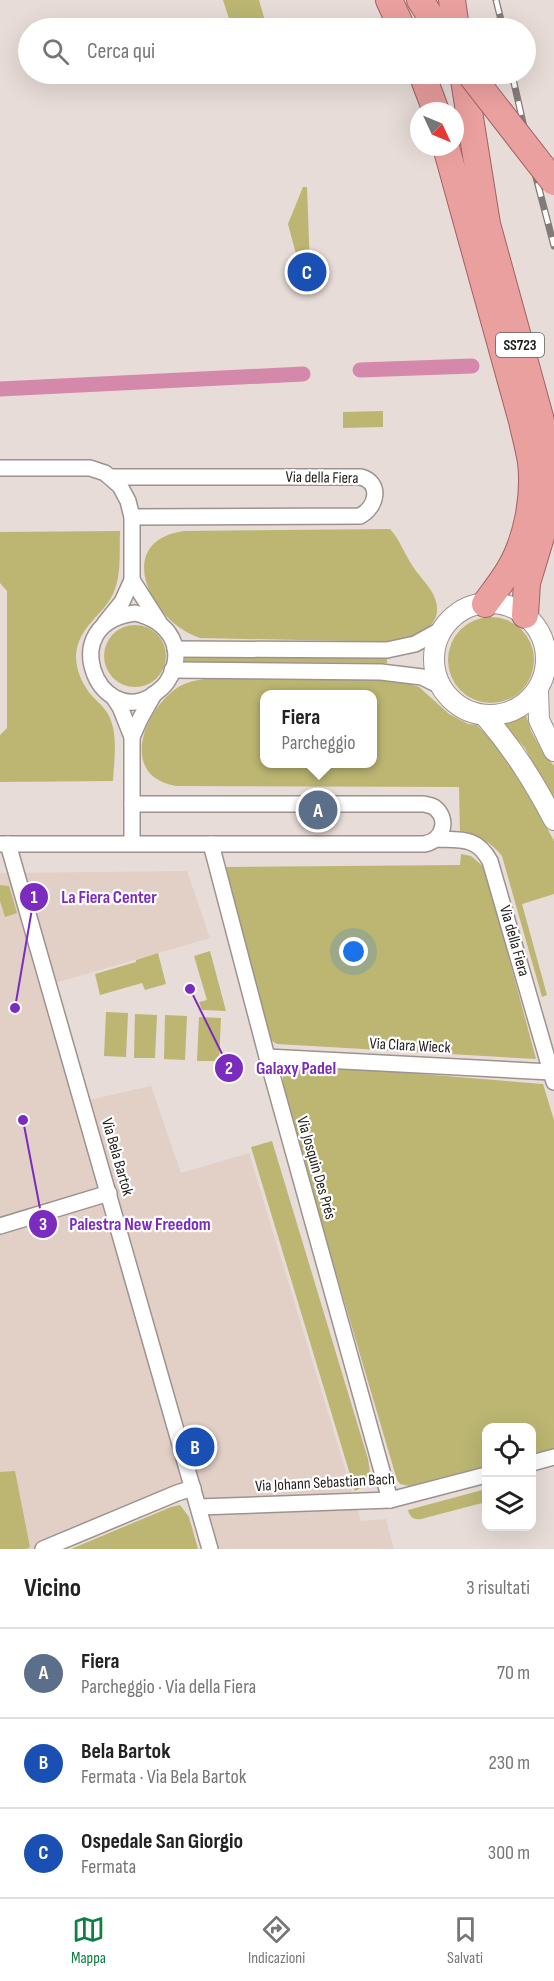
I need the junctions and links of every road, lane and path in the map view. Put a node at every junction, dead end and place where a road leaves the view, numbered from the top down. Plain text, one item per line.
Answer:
1 (389, 0) edge
2 (420, 0) edge
3 (452, 0) edge
4 (397, 18) edge
5 (432, 18) edge
6 (455, 18) edge
7 (426, 84) edge
8 (465, 84) edge
9 (478, 84) edge
10 (433, 102) edge
11 (448, 156) edge
12 (554, 182) edge
13 (0, 468) edge
14 (111, 477) junction
15 (132, 517) junction
16 (132, 580) junction
17 (484, 604) junction
18 (525, 615) junction
19 (159, 622) junction
20 (105, 623) junction
21 (444, 628) junction
22 (175, 649) junction
23 (172, 670) junction
24 (442, 687) junction
25 (538, 690) junction
26 (154, 694) junction
27 (114, 698) junction
28 (484, 715) junction
29 (132, 736) junction
30 (554, 751) edge
31 (132, 804) junction
32 (554, 820) edge
33 (437, 839) junction
34 (132, 843) junction
35 (4, 844) edge
36 (211, 844) junction
37 (267, 1057) junction
38 (553, 1077) edge
39 (109, 1193) junction
40 (0, 1226) edge
41 (554, 1457) edge
42 (536, 1462) edge
43 (482, 1476) edge
44 (194, 1488) junction
45 (390, 1500) junction
46 (199, 1507) junction
47 (43, 1549) edge
48 (210, 1549) edge

1 - 4 highway
2 - 5 highway
3 - 6 highway
7 - 10 highway
8 - 18 highway, SS723
9 - 12 highway, bridge
11 - 17 highway, SS723
13 - 14 street, Via della Fiera
14 - 15 street
14 - 15 street, Via della Fiera
15 - 16 street
16 - 19 street
16 - 20 street
17 - 18 street
17 - 21 street
18 - 25 street
19 - 20 street
19 - 22 street
20 - 27 street
21 - 22 street
21 - 24 street
22 - 23 street
23 - 24 street
23 - 26 street
24 - 28 street
25 - 28 street
25 - 30 street
26 - 27 street
26 - 29 street
27 - 29 street
28 - 32 street
29 - 31 street
31 - 33 street
31 - 34 street
33 - 36 street, Via della Fiera
33 - 38 street, Via della Fiera
34 - 35 street, Via della Fiera
34 - 36 street, Via della Fiera
35 - 39 street, Via Bela Bartok
36 - 37 street, Via Josquin Des Prés
37 - 38 street, Via Clara Wieck
37 - 45 street, Via Josquin Des Prés
39 - 40 street
39 - 44 street, Via Bela Bartok
41 - 42 street
43 - 45 street, Via Johann Sebastian Bach
44 - 46 street, Via Bela Bartok
44 - 47 street
45 - 46 street, Via Johann Sebastian Bach
46 - 48 street, Via Bela Bartok

